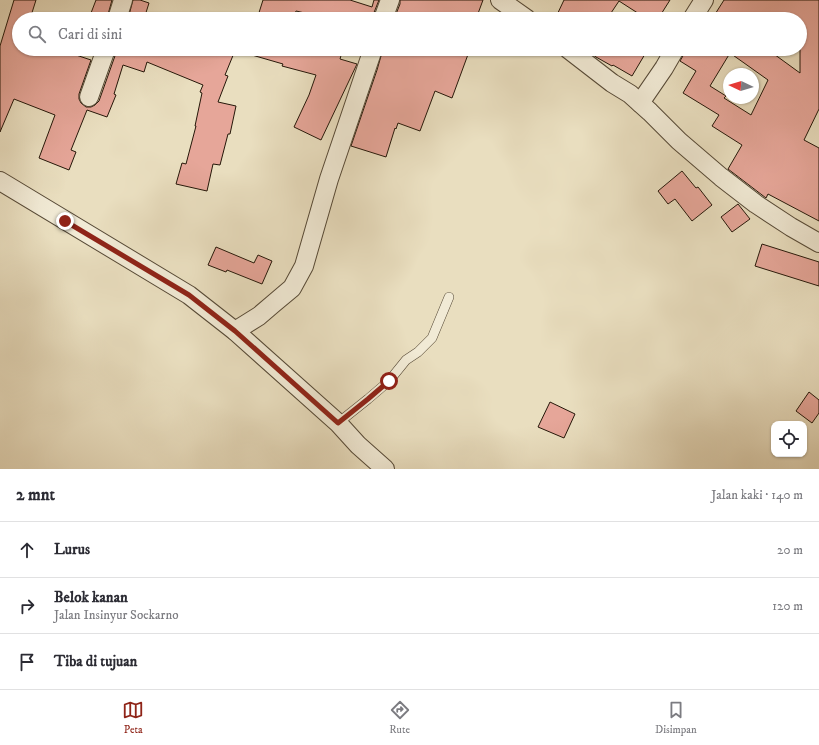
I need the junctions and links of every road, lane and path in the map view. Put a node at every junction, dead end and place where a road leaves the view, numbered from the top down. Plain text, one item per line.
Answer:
1 (123, 0) edge
2 (390, 0) edge
3 (500, 0) edge
4 (704, 0) edge
5 (119, 12) edge
6 (386, 12) edge
7 (517, 12) edge
8 (696, 12) edge
9 (104, 56) edge
10 (371, 56) edge
11 (577, 56) edge
12 (671, 56) edge
13 (89, 97) dead end
14 (636, 99) junction
15 (0, 181) edge
16 (819, 243) edge
17 (449, 297) dead end
18 (235, 331) junction
19 (338, 423) junction
20 (386, 469) edge

1 - 5 street
2 - 6 street
3 - 7 street
4 - 8 street
9 - 13 street
10 - 18 street
11 - 14 street
12 - 14 street
14 - 16 street
15 - 18 street
17 - 19 lane
18 - 19 street
19 - 20 street

